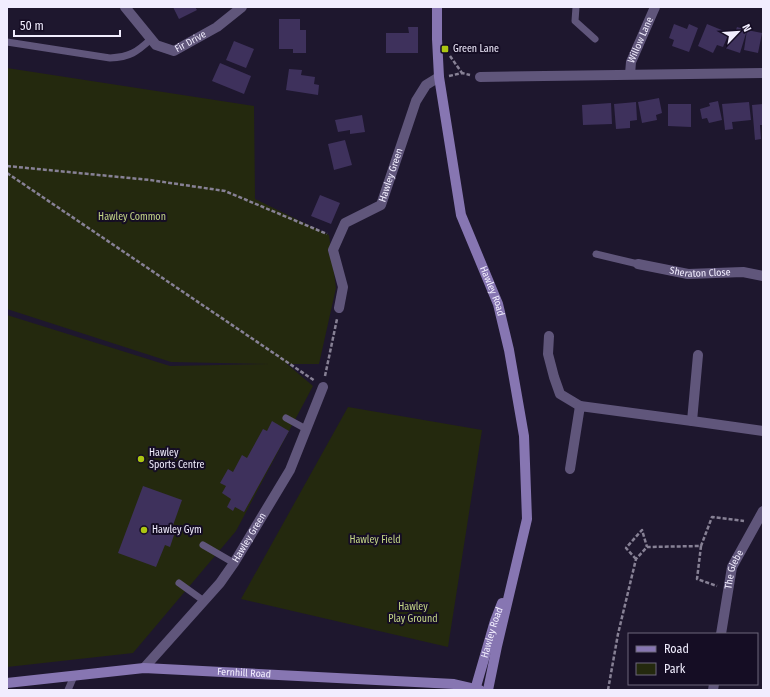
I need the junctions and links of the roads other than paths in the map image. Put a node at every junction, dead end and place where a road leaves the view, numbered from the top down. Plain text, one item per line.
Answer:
1 (124, 7) edge
2 (242, 7) edge
3 (437, 7) edge
4 (576, 7) edge
5 (654, 7) edge
6 (151, 39) junction
7 (595, 39) dead end
8 (7, 42) edge
9 (763, 73) edge
10 (630, 74) junction
11 (439, 77) junction
12 (480, 77) road end
13 (596, 254) dead end
14 (638, 264) joint
15 (763, 276) edge
16 (339, 308) road end
17 (550, 336) dead end
18 (698, 355) dead end
19 (323, 387) road end
20 (580, 406) junction
21 (286, 418) dead end
22 (692, 421) junction
23 (306, 429) junction
24 (763, 431) edge
25 (570, 469) dead end
26 (763, 511) edge
27 (203, 546) dead end
28 (234, 563) junction
29 (513, 577) junction
30 (179, 583) dead end
31 (204, 601) junction
32 (721, 633) edge
33 (144, 668) junction
34 (74, 676) junction
35 (7, 684) edge
36 (68, 690) edge
37 (477, 690) edge
38 (488, 690) edge

1 - 6 street, Fir Drive
2 - 6 street, Fir Drive
3 - 11 main road, Hawley Road
4 - 7 lane
5 - 10 street, Willow Lane
6 - 8 lane
9 - 10 street
10 - 12 street
11 - 16 street, Hawley Green
11 - 29 main road, Hawley Road
13 - 14 lane
14 - 15 street, Sheraton Close
17 - 20 street
18 - 22 street
19 - 23 street, Hawley Green
20 - 22 street
20 - 25 street
21 - 23 lane
22 - 24 street
23 - 28 street, Hawley Green
26 - 32 street, The Glebe
27 - 28 lane
28 - 31 street, Hawley Green
29 - 37 main road, Hawley Road
29 - 38 main road, Hawley Road
30 - 31 lane
31 - 33 street, Hawley Green
33 - 34 main road, Fernhill Road
33 - 37 main road, Fernhill Road
34 - 35 main road, Fernhill Road
34 - 36 lane

